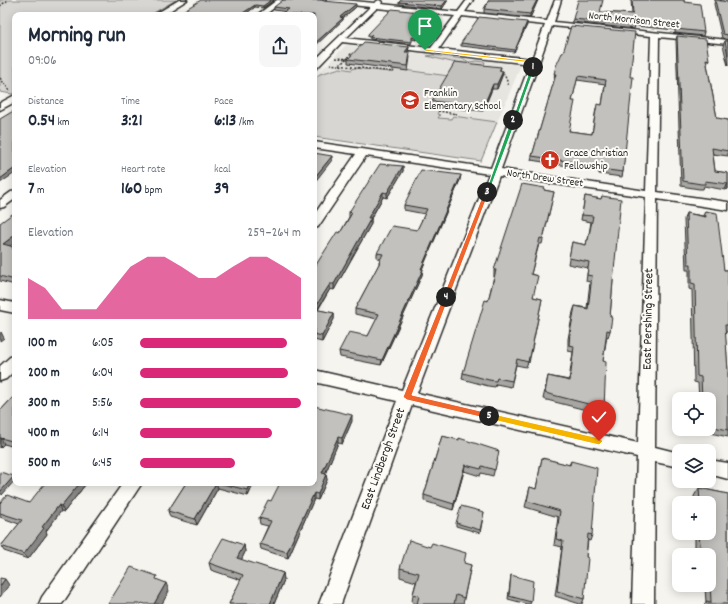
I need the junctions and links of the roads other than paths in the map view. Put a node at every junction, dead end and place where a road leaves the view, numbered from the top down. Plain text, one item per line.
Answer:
1 (184, 0) edge
2 (281, 0) edge
3 (324, 0) edge
4 (470, 0) edge
5 (558, 0) edge
6 (378, 3) edge
7 (163, 12) edge
8 (265, 12) edge
9 (460, 14) junction
10 (549, 23) junction
11 (655, 34) junction
12 (341, 40) junction
13 (728, 42) edge
14 (434, 50) junction
15 (534, 62) junction
16 (317, 63) edge
17 (0, 98) edge
18 (12, 98) edge
19 (12, 99) edge
20 (0, 107) edge
21 (317, 145) edge
22 (363, 152) junction
23 (495, 172) junction
24 (652, 194) junction
25 (12, 196) edge
26 (0, 205) edge
27 (728, 206) edge
28 (317, 220) edge
29 (0, 304) edge
30 (12, 307) edge
31 (12, 364) edge
32 (0, 375) edge
33 (317, 377) edge
34 (407, 397) junction
35 (646, 452) junction
36 (672, 458) edge
37 (716, 469) edge
38 (728, 472) edge
39 (131, 486) edge
40 (50, 604) edge
41 (330, 604) edge
42 (643, 604) edge

1 - 7 street
2 - 8 street
3 - 6 street, North Morrison Street
4 - 9 street
5 - 10 street, East Lindbergh Street
6 - 9 street, North Morrison Street
6 - 12 street
9 - 10 street, North Morrison Street
9 - 14 street
10 - 11 street, North Morrison Street
10 - 15 street, East Lindbergh Street
11 - 13 street, North Morrison Street
11 - 24 street, East Pershing Street
12 - 14 street
12 - 16 street
14 - 15 street
15 - 23 street, East Lindbergh Street
17 - 18 street
19 - 20 street
21 - 22 street, North Drew Street
22 - 23 street, North Drew Street
22 - 28 street
23 - 24 street, North Drew Street
23 - 34 street, East Lindbergh Street
24 - 27 street, North Drew Street
24 - 35 street, East Pershing Street
25 - 26 street
29 - 30 street
31 - 32 street
33 - 34 street
34 - 35 street
34 - 41 street, East Lindbergh Street
35 - 36 street
35 - 42 street, East Pershing Street
37 - 38 street
39 - 40 street

